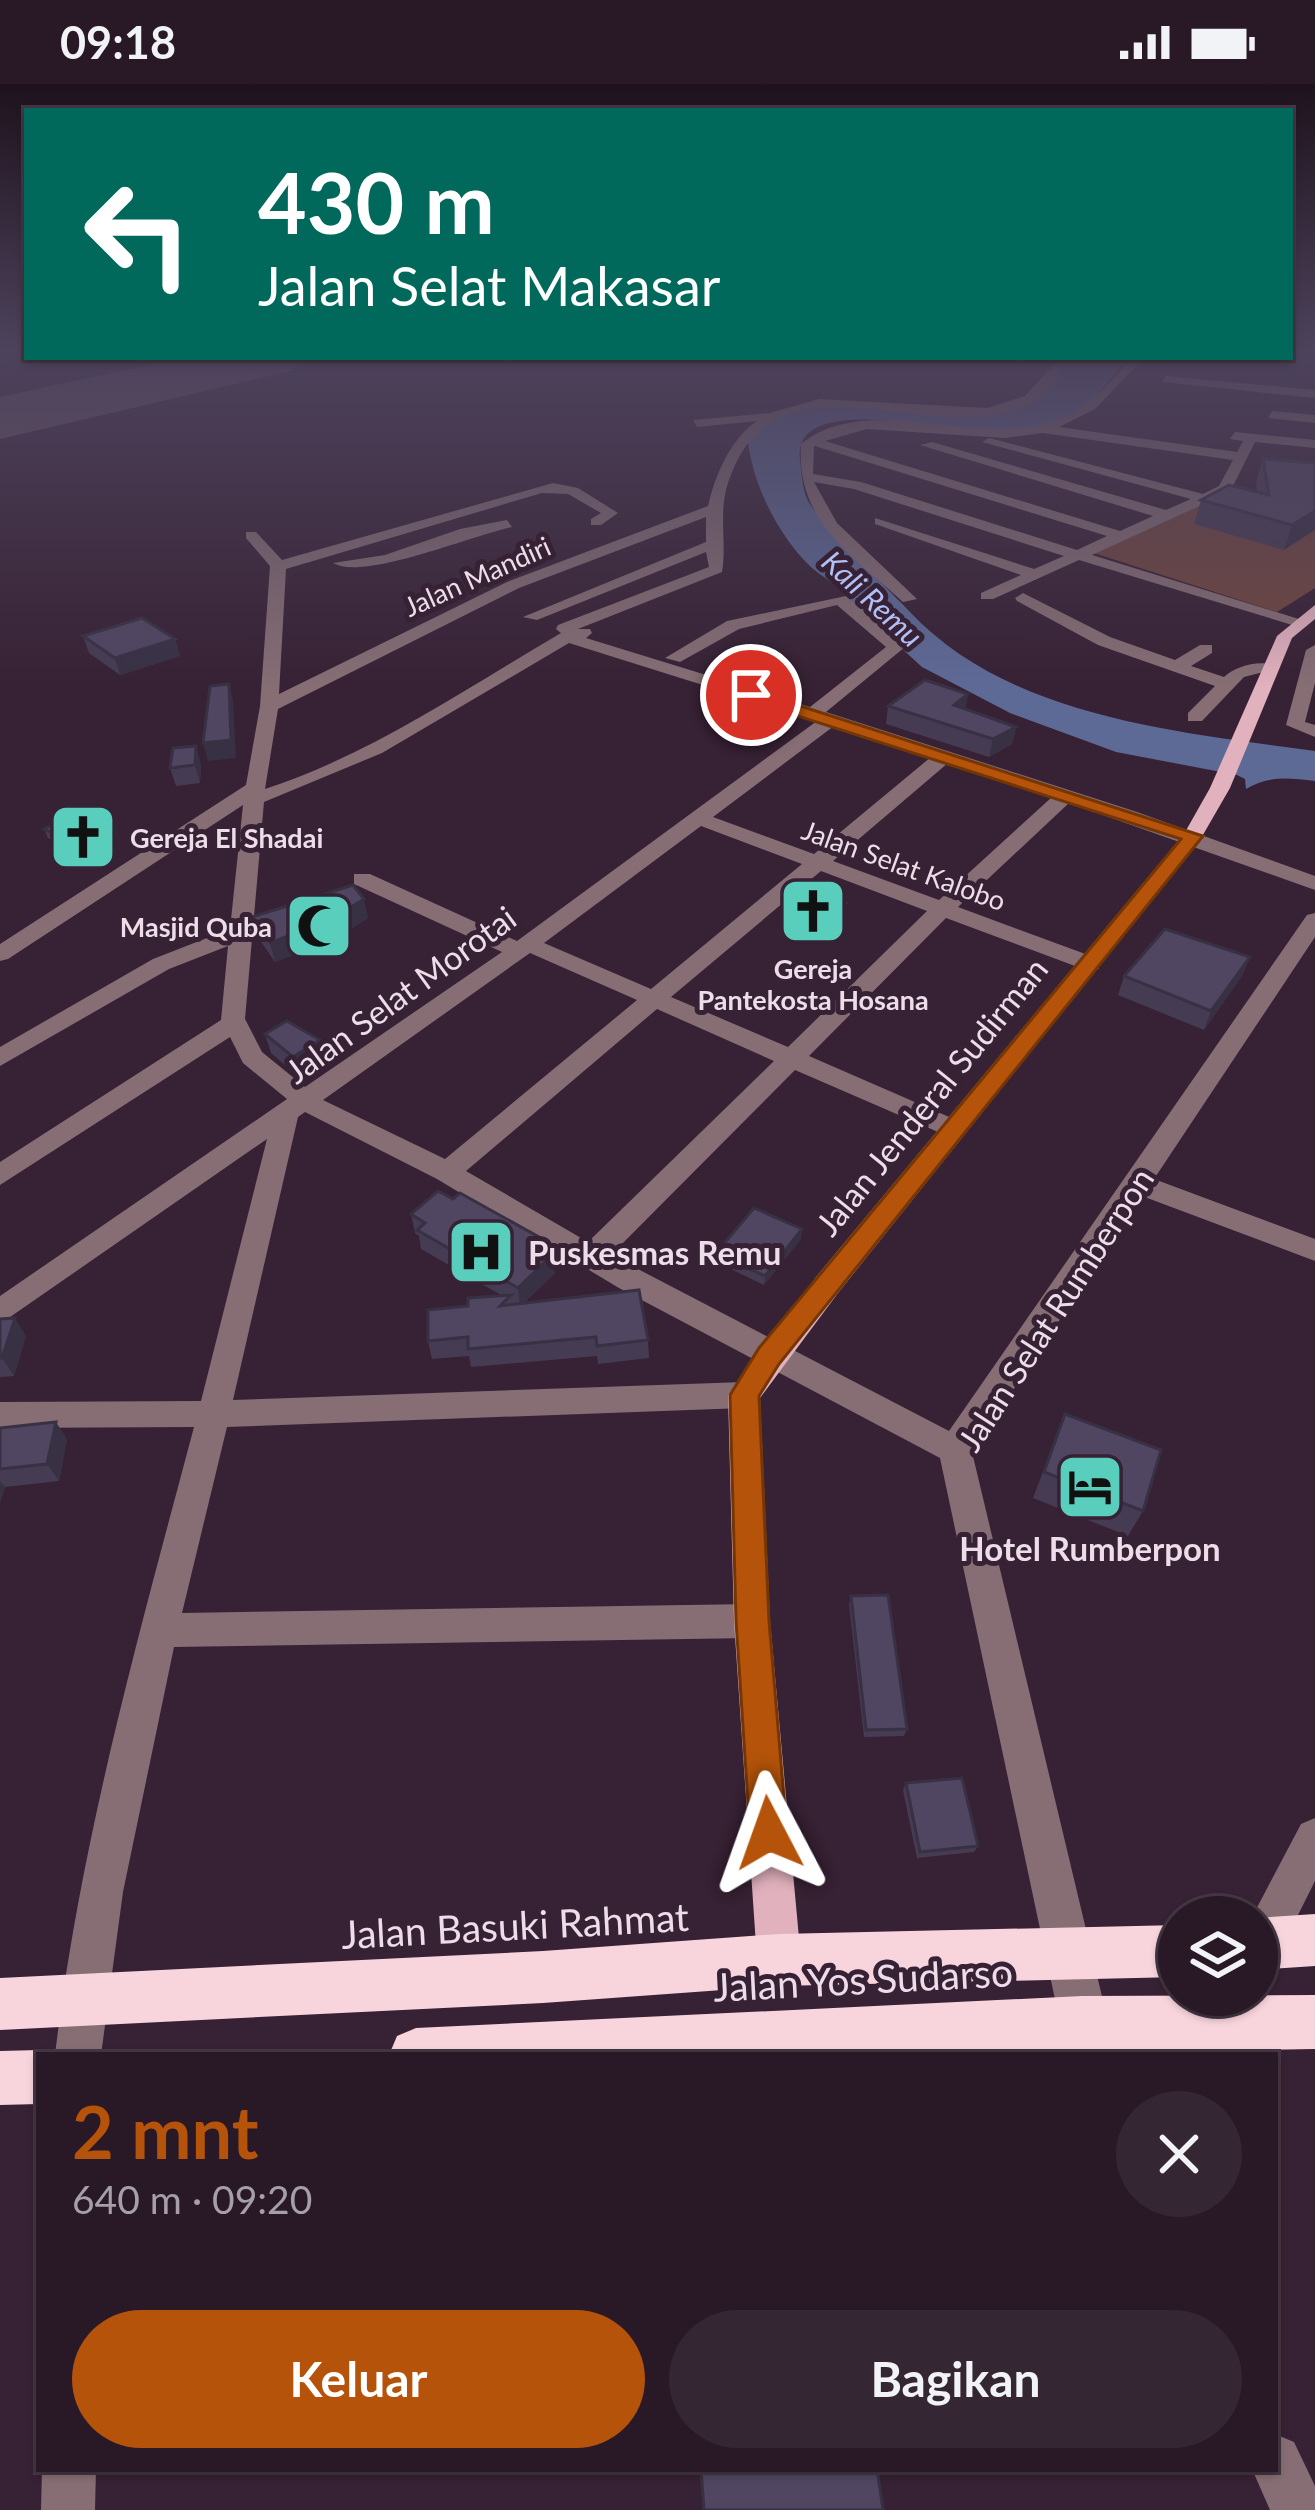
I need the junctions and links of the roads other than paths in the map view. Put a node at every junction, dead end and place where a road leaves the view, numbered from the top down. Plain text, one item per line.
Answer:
1 (730, 461) edge
2 (805, 461) edge
3 (879, 461) edge
4 (984, 461) edge
5 (1064, 461) edge
6 (1222, 461) edge
7 (1239, 461) edge
8 (1238, 464) junction
9 (1255, 473) dead end
10 (806, 477) junction
11 (1206, 499) junction
12 (713, 509) junction
13 (1163, 514) junction
14 (880, 521) dead end
15 (507, 524) dead end
16 (420, 527) junction
17 (251, 535) dead end
18 (1121, 536) junction
19 (638, 538) junction
20 (445, 540) junction
21 (718, 553) junction
22 (1083, 555) junction
23 (311, 558) junction
24 (278, 566) junction
25 (1036, 575) junction
26 (987, 596) dead end
27 (1023, 598) dead end
28 (910, 599) dead end
29 (480, 602) junction
30 (1315, 610) edge
31 (531, 617) junction
32 (1296, 624) junction
33 (569, 633) junction
34 (1206, 649) dead end
35 (1312, 654) edge
36 (674, 658) junction
37 (1274, 660) junction
38 (1175, 668) junction
39 (1226, 684) junction
40 (269, 706) junction
41 (813, 714) junction
42 (1196, 717) dead end
43 (1315, 731) edge
44 (946, 754) junction
45 (254, 794) junction
46 (1066, 795) junction
47 (698, 818) junction
48 (1193, 836) junction
49 (815, 864) junction
50 (362, 879) dead end
51 (1315, 883) edge
52 (939, 911) junction
53 (1315, 920) edge
54 (240, 933) junction
55 (523, 947) junction
56 (0, 954) edge
57 (1090, 964) junction
58 (650, 999) junction
59 (234, 1023) junction
60 (0, 1058) edge
61 (789, 1060) junction
62 (295, 1110) junction
63 (954, 1130) junction
64 (448, 1172) junction
65 (0, 1175) edge
66 (1136, 1183) junction
67 (1315, 1250) edge
68 (591, 1257) junction
69 (0, 1312) edge
70 (769, 1356) junction
71 (744, 1395) junction
72 (213, 1414) junction
73 (0, 1415) edge
74 (955, 1450) junction
75 (752, 1621) junction
76 (159, 1630) junction
77 (1315, 1838) edge
78 (1278, 1908) edge
79 (1315, 1940) edge
80 (1278, 1943) edge
81 (1158, 1952) edge
82 (1068, 1956) junction
83 (779, 1960) junction
84 (83, 1999) junction
85 (0, 2004) edge
86 (1315, 2022) edge
87 (1088, 2039) edge
88 (78, 2052) edge
89 (542, 2052) edge
90 (36, 2077) edge
91 (0, 2078) edge
92 (1278, 2467) edge
93 (69, 2472) edge
94 (68, 2510) edge
95 (1298, 2510) edge

1 - 12 street
2 - 10 street
3 - 18 street
4 - 13 street
5 - 11 street
6 - 8 street
7 - 8 street
8 - 9 street
8 - 11 street
10 - 22 street
10 - 28 street
11 - 13 street
12 - 19 street, Jalan Mandiri
12 - 21 street
13 - 18 street
14 - 25 street
15 - 20 street
16 - 19 street
16 - 20 street
16 - 23 street
17 - 24 street
18 - 22 street
19 - 29 street, Jalan Mandiri
20 - 23 street
21 - 31 street
21 - 33 street
22 - 25 street
22 - 32 street
23 - 24 street
24 - 40 street
25 - 26 street
27 - 38 street
29 - 31 street
29 - 40 street, Jalan Mandiri
30 - 32 main road, Jalan Jenderal Sudirman
31 - 33 street
32 - 37 main road, Jalan Jenderal Sudirman
33 - 36 street
33 - 41 street
33 - 45 street
34 - 38 street
35 - 37 street
35 - 43 street
36 - 41 street
36 - 41 street, Jalan Selat Morotai
37 - 39 street
37 - 48 main road, Jalan Jenderal Sudirman
38 - 39 street
39 - 42 street
40 - 45 street
41 - 44 street
41 - 47 street, Jalan Selat Morotai
44 - 46 street
44 - 49 street
45 - 54 street
45 - 56 street
46 - 48 street
46 - 52 street
47 - 49 street, Jalan Selat Kalobo
47 - 55 street, Jalan Selat Morotai
48 - 51 street
48 - 57 main road, Jalan Jenderal Sudirman
49 - 52 street, Jalan Selat Kalobo
49 - 58 street
50 - 55 street
52 - 57 street, Jalan Selat Kalobo
52 - 61 street
53 - 66 street, Jalan Selat Rumberpon
54 - 59 street
54 - 60 street
55 - 58 street
55 - 62 street, Jalan Selat Morotai
57 - 63 main road, Jalan Jenderal Sudirman
58 - 61 street
58 - 64 street
59 - 62 street
59 - 65 street
61 - 63 street
61 - 68 street
62 - 64 street
62 - 69 street, Jalan Selat Morotai
62 - 72 street
63 - 70 main road, Jalan Jenderal Sudirman
64 - 68 street
66 - 67 street
66 - 74 street, Jalan Selat Rumberpon
68 - 70 street
70 - 71 main road, Jalan Jenderal Sudirman
70 - 74 street
71 - 72 street
71 - 75 main road
72 - 73 street
72 - 76 street
74 - 82 street, Jalan Selat Rumberpon
75 - 76 street
75 - 83 main road
76 - 84 street
77 - 78 street
79 - 80 highway
81 - 82 highway, Jalan Basuki Rahmat
82 - 83 highway, Jalan Basuki Rahmat
82 - 87 street, Jalan Selat Rumberpon
83 - 84 highway, Jalan Basuki Rahmat
84 - 85 highway, Jalan Basuki Rahmat
84 - 88 street
86 - 87 highway, Jalan Yos Sudarso
87 - 89 highway, Jalan Yos Sudarso
90 - 91 highway
92 - 95 street
93 - 94 street

